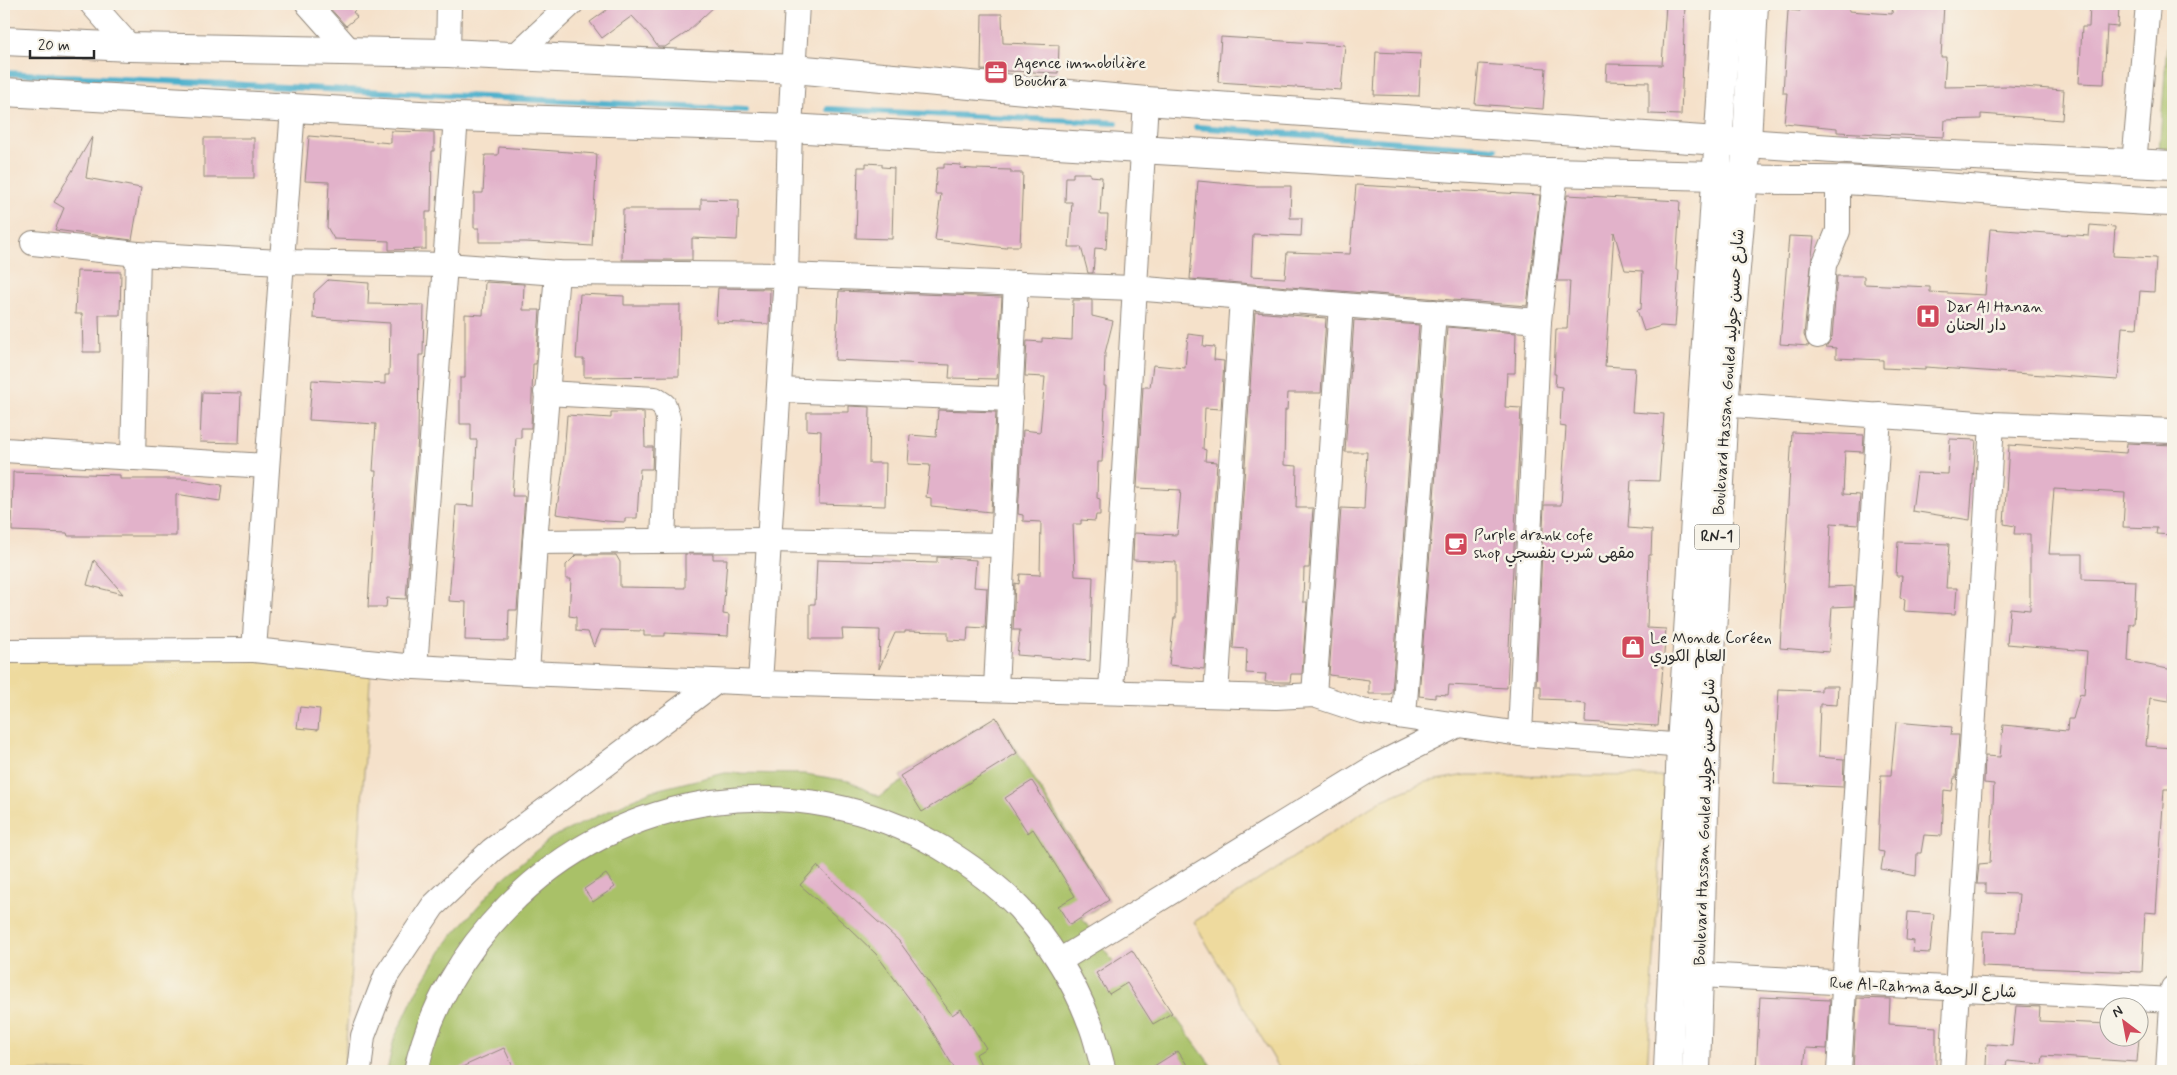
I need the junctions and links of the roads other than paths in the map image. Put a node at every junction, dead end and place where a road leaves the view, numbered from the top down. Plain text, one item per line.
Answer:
1 (92, 4) edge
2 (308, 4) edge
3 (448, 4) edge
4 (571, 4) edge
5 (797, 4) edge
6 (1727, 4) edge
7 (1754, 4) edge
8 (2148, 4) edge
9 (4, 41) edge
10 (130, 47) junction
11 (350, 50) junction
12 (448, 53) junction
13 (516, 56) junction
14 (794, 69) junction
15 (4, 92) edge
16 (1146, 101) junction
17 (292, 108) junction
18 (456, 117) junction
19 (790, 128) junction
20 (1718, 141) junction
21 (1747, 142) junction
22 (1142, 150) junction
23 (2134, 164) junction
24 (2173, 166) edge
25 (1556, 172) junction
26 (1730, 178) junction
27 (1838, 180) junction
28 (2173, 202) edge
29 (33, 243) dead end
30 (138, 254) junction
31 (281, 262) junction
32 (446, 265) junction
33 (557, 273) junction
34 (786, 275) junction
35 (1016, 282) junction
36 (1133, 288) junction
37 (1242, 298) junction
38 (1341, 305) junction
39 (1434, 312) junction
40 (1539, 321) junction
41 (1818, 336) dead end
42 (779, 390) junction
43 (546, 393) junction
44 (1011, 399) junction
45 (1714, 404) junction
46 (1879, 415) junction
47 (1992, 424) junction
48 (2173, 431) edge
49 (4, 450) edge
50 (133, 458) junction
51 (267, 466) junction
52 (769, 540) junction
53 (663, 541) junction
54 (535, 542) junction
55 (1002, 545) junction
56 (4, 650) edge
57 (254, 650) junction
58 (415, 667) junction
59 (527, 673) junction
60 (716, 682) junction
61 (760, 684) junction
62 (996, 688) junction
63 (1110, 691) junction
64 (1216, 694) junction
65 (1314, 696) junction
66 (1404, 716) junction
67 (1456, 726) junction
68 (1520, 734) junction
69 (1694, 746) junction
70 (1060, 961) junction
71 (1672, 973) junction
72 (1700, 976) junction
73 (1845, 984) junction
74 (2173, 988) edge
75 (1956, 990) junction
76 (2173, 1000) edge
77 (359, 1071) edge
78 (416, 1071) edge
79 (1104, 1071) edge
80 (1668, 1071) edge
81 (1696, 1071) edge
82 (1839, 1071) edge
83 (1952, 1071) edge
84 (2168, 1071) edge

1 - 10 street
2 - 11 street
3 - 12 street
4 - 13 street
5 - 14 street
6 - 20 main road, Boulevard Hassan Gouled شارع حسن جوليد / RN-1
7 - 21 main road, Boulevard Hassan Gouled شارع حسن جوليد / RN-1
8 - 23 street
9 - 10 main road
10 - 11 main road
11 - 12 main road
12 - 13 main road
13 - 14 main road
14 - 16 main road
14 - 19 street
15 - 17 main road
16 - 20 main road
16 - 22 street
17 - 18 main road
17 - 31 street
18 - 19 main road
18 - 32 street
19 - 22 main road
19 - 34 street
20 - 21 main road
20 - 26 main road, Boulevard Hassan Gouled شارع حسن جوليد / RN-1
21 - 23 main road
21 - 26 main road, Boulevard Hassan Gouled شارع حسن جوليد / RN-1
22 - 25 main road
22 - 36 street
23 - 24 main road
25 - 26 main road
25 - 40 street
26 - 27 main road
26 - 45 main road, Boulevard Hassan Gouled شارع حسن جوليد / RN-1
27 - 28 main road
27 - 41 street
29 - 30 street
30 - 31 street
30 - 50 street
31 - 32 street
31 - 51 street
32 - 33 street
32 - 58 street
33 - 34 street
33 - 43 street
34 - 35 street
34 - 42 street
35 - 36 street
35 - 44 street
36 - 37 street
36 - 63 street
37 - 38 street
37 - 64 street
38 - 39 street
38 - 65 street
39 - 40 street
39 - 66 street
40 - 68 street
42 - 44 street
42 - 52 street
43 - 53 street
43 - 54 street
44 - 55 street
45 - 46 street
45 - 69 main road, Boulevard Hassan Gouled شارع حسن جوليد / RN-1
46 - 47 street
46 - 73 street
47 - 48 street
47 - 75 street
49 - 50 street
50 - 51 street
51 - 57 street
52 - 53 street
52 - 55 street
52 - 61 street
53 - 54 street
54 - 59 street
55 - 62 street
56 - 57 street
57 - 58 street
58 - 59 street
59 - 60 street
60 - 61 street
60 - 77 street
61 - 62 street
62 - 63 street
63 - 64 street
64 - 65 street
65 - 66 street
66 - 67 street
67 - 68 street
67 - 70 street
68 - 69 street
69 - 71 main road, Boulevard Hassan Gouled شارع حسن جوليد / RN-1
69 - 72 main road, Boulevard Hassan Gouled شارع حسن جوليد / RN-1
70 - 78 street
70 - 79 street
71 - 72 street, Rue Al-Rahma شارع الرحمة
71 - 80 main road, Boulevard Hassan Gouled شارع حسن جوليد / RN-1
72 - 73 street, Rue Al-Rahma شارع الرحمة
72 - 81 main road, Boulevard Hassan Gouled شارع حسن جوليد / RN-1
73 - 75 street, Rue Al-Rahma شارع الرحمة
73 - 82 street
74 - 76 street
75 - 76 street, Rue Al-Rahma شارع الرحمة
75 - 83 street
76 - 84 street

